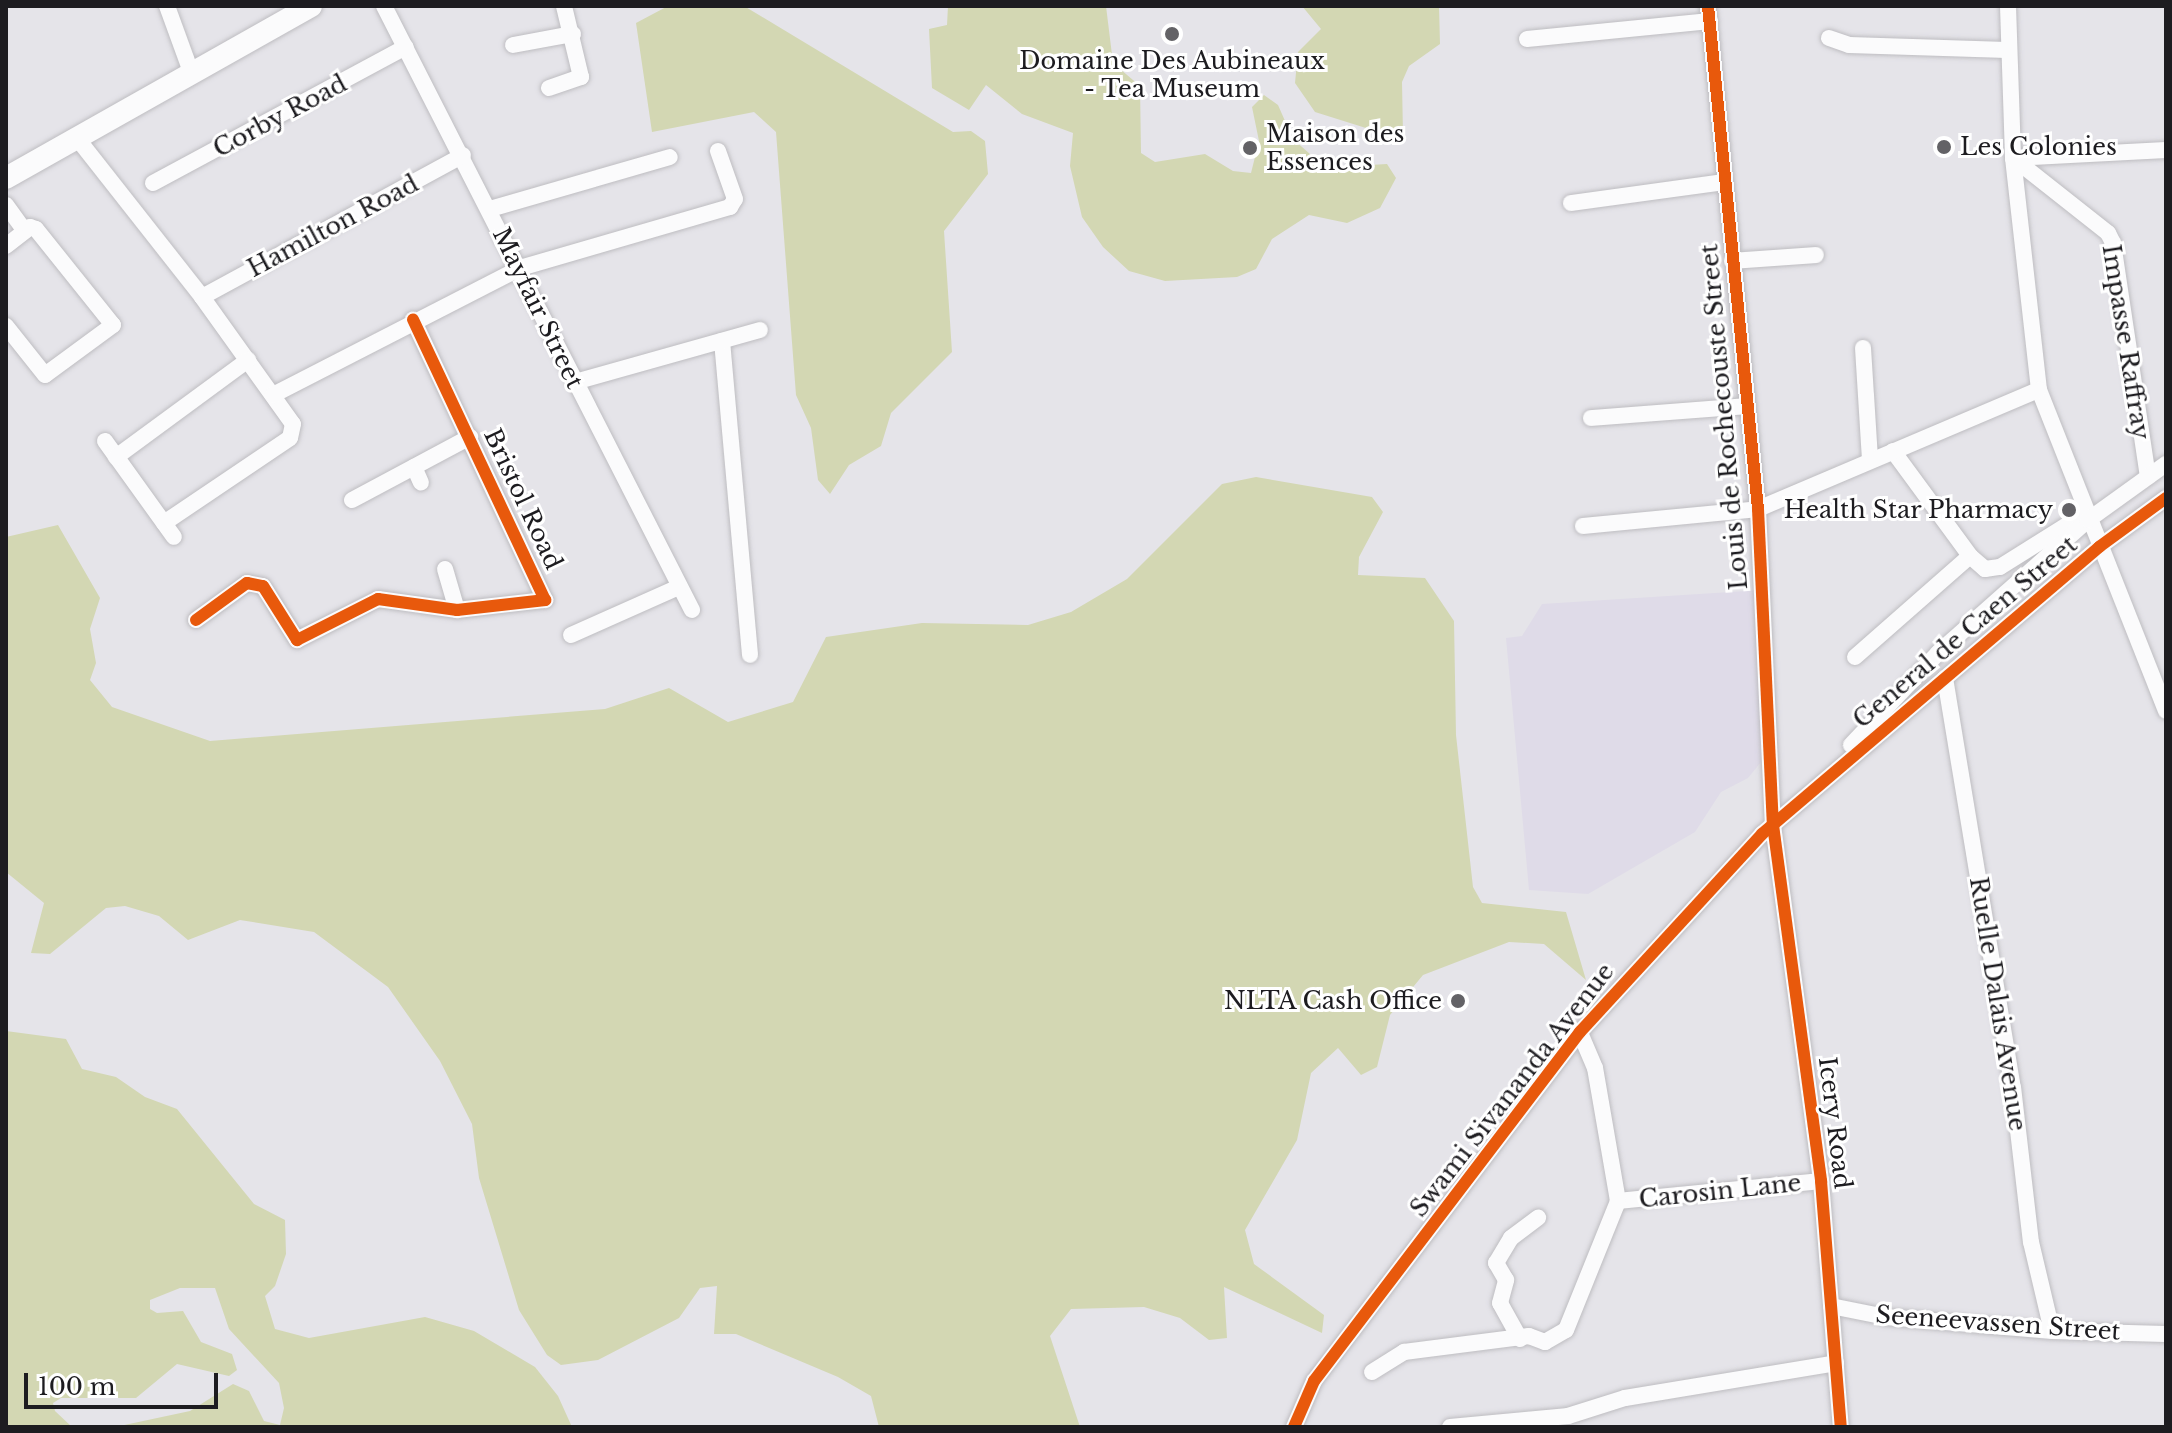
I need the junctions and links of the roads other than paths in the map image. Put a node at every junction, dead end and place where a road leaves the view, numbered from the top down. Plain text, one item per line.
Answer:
1 (167, 6) edge
2 (311, 6) edge
3 (384, 6) edge
4 (564, 6) edge
5 (2008, 6) edge
6 (1709, 14) edge
7 (573, 34) junction
8 (1829, 38) dead end
9 (1527, 39) dead end
10 (513, 45) dead end
11 (406, 47) junction
12 (2007, 50) junction
13 (191, 72) junction
14 (549, 88) dead end
15 (77, 138) junction
16 (2166, 150) edge
17 (718, 151) dead end
18 (463, 155) junction
19 (670, 157) dead end
20 (2013, 158) junction
21 (6, 178) edge
22 (1724, 182) junction
23 (153, 183) dead end
24 (1571, 203) dead end
25 (6, 205) edge
26 (490, 209) junction
27 (25, 231) junction
28 (6, 246) edge
29 (1816, 255) dead end
30 (1732, 261) junction
31 (520, 268) junction
32 (202, 297) junction
33 (413, 320) junction
34 (6, 326) edge
35 (760, 330) dead end
36 (722, 341) junction
37 (1863, 348) dead end
38 (248, 360) junction
39 (575, 382) junction
40 (2039, 390) junction
41 (273, 395) junction
42 (1747, 406) junction
43 (1591, 418) dead end
44 (470, 437) junction
45 (105, 441) dead end
46 (1893, 451) junction
47 (116, 457) junction
48 (1870, 460) junction
49 (2166, 464) edge
50 (2148, 476) junction
51 (2166, 498) edge
52 (352, 500) dead end
53 (1758, 509) junction
54 (2087, 516) junction
55 (164, 523) junction
56 (1583, 526) dead end
57 (174, 537) dead end
58 (2099, 547) junction
59 (1970, 556) junction
60 (445, 569) dead end
61 (679, 587) junction
62 (457, 610) junction
63 (692, 610) dead end
64 (196, 620) dead end
65 (571, 635) dead end
66 (750, 655) dead end
67 (1855, 657) dead end
68 (2160, 677) edge
69 (1945, 678) junction
70 (2166, 711) edge
71 (1795, 805) junction
72 (1773, 825) junction
73 (1580, 1032) junction
74 (1821, 1181) junction
75 (1618, 1201) junction
76 (1538, 1218) dead end
77 (1831, 1306) junction
78 (2052, 1331) junction
79 (2166, 1334) edge
80 (1520, 1339) junction
81 (1836, 1363) junction
82 (1372, 1372) dead end
83 (1294, 1427) edge
84 (1450, 1427) edge
85 (1841, 1427) edge

1 - 13 street
2 - 13 main road
3 - 11 street, Mayfair Street
4 - 7 street
5 - 12 street
6 - 9 street
6 - 22 street, Louis de Rochecouste Street
7 - 10 street
7 - 14 street
8 - 12 street
11 - 18 street, Mayfair Street
11 - 23 street, Corby Road
12 - 20 street
13 - 15 main road
15 - 21 main road
15 - 32 street
16 - 20 street
17 - 31 street
18 - 26 street, Mayfair Street
18 - 32 street, Hamilton Road
19 - 26 street
20 - 40 street
20 - 50 street, Impasse Raffray
22 - 24 street
22 - 30 street, Louis de Rochecouste Street
25 - 27 street
26 - 31 street, Mayfair Street
27 - 28 street
27 - 34 street
29 - 30 street
30 - 42 street, Louis de Rochecouste Street
31 - 33 street
31 - 39 street, Mayfair Street
32 - 38 street
33 - 41 street
33 - 44 street, Bristol Road
35 - 36 street
36 - 39 street
36 - 66 street
37 - 48 street
38 - 41 street
38 - 47 street
39 - 61 street, Mayfair Street
40 - 46 street
40 - 54 street
41 - 55 street
42 - 43 street
42 - 53 street, Louis de Rochecouste Street
44 - 52 street
44 - 62 street, Bristol Road
45 - 47 street
46 - 48 street
46 - 59 street
47 - 55 street
48 - 53 street
49 - 50 street, General de Caen Street
50 - 54 street, General de Caen Street
51 - 58 street, General de Caen Street
53 - 56 street
53 - 72 street, Louis de Rochecouste Street
54 - 58 street
54 - 59 street
54 - 71 street, General de Caen Street
55 - 57 street
58 - 68 street
58 - 69 street, General de Caen Street
59 - 67 street
60 - 62 street
61 - 63 street, Mayfair Street
61 - 65 street
62 - 64 street, Bristol Road
68 - 70 street
69 - 71 street, General de Caen Street
69 - 78 street, Ruelle Dalais Avenue
71 - 72 street, Swami Sivananda Avenue
72 - 73 street, Swami Sivananda Avenue
72 - 74 street, Icery Road
73 - 75 street
73 - 83 street, Swami Sivananda Avenue
74 - 75 street, Carosin Lane
74 - 77 street, Icery Road
75 - 80 street
76 - 80 street
77 - 78 street, Seeneevassen Street
77 - 81 street, Icery Road
78 - 79 street, Seeneevassen Street
80 - 82 street
81 - 84 street
81 - 85 street, Icery Road

